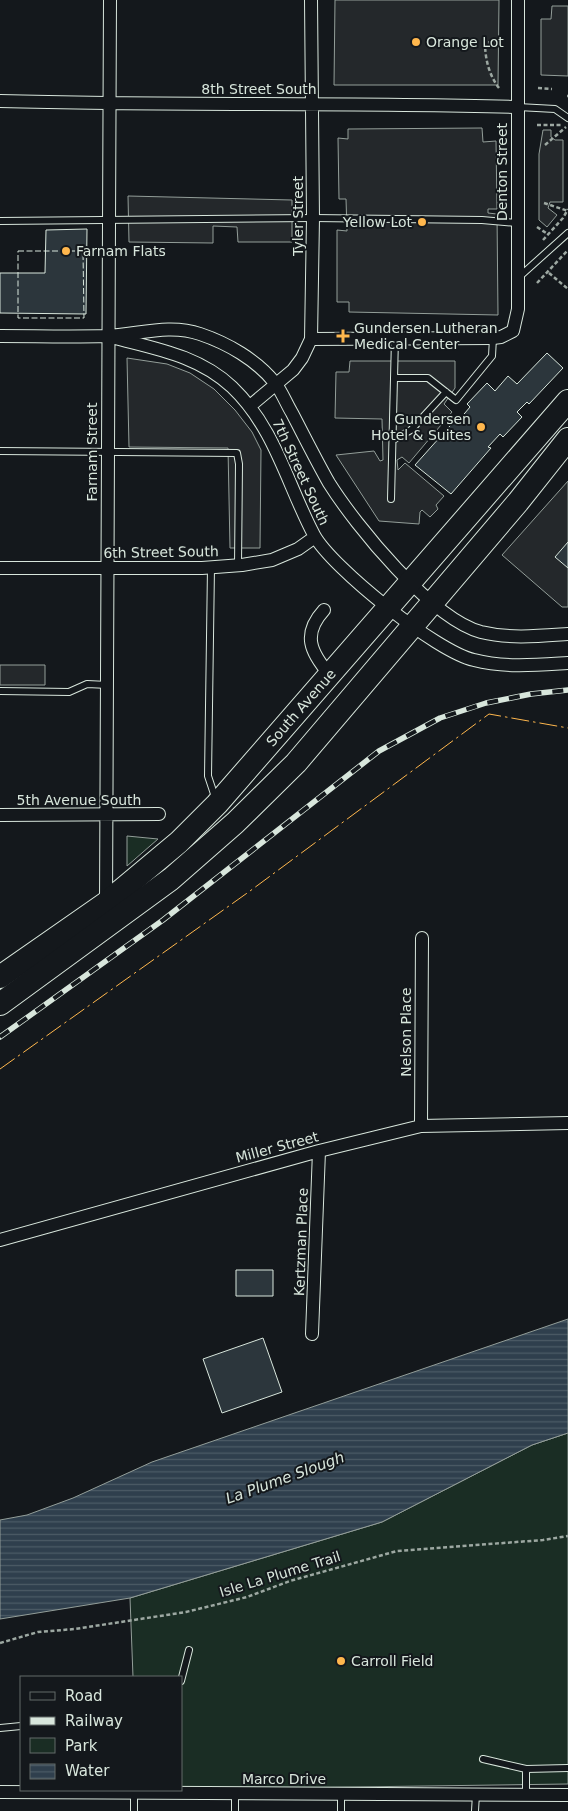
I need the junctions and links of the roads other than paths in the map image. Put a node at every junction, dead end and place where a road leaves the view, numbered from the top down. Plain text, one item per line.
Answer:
1 (110, 0) edge
2 (311, 0) edge
3 (518, 0) edge
4 (0, 102) edge
5 (110, 104) junction
6 (312, 104) junction
7 (518, 107) junction
8 (568, 118) edge
9 (313, 218) junction
10 (108, 220) junction
11 (0, 221) edge
12 (517, 223) junction
13 (568, 233) edge
14 (518, 278) junction
15 (0, 336) edge
16 (108, 336) junction
17 (395, 338) junction
18 (497, 338) junction
19 (312, 339) junction
20 (394, 378) junction
21 (276, 384) junction
22 (446, 392) junction
23 (568, 401) edge
24 (250, 406) junction
25 (568, 439) edge
26 (393, 440) junction
27 (0, 451) edge
28 (107, 452) junction
29 (391, 500) dead end
30 (315, 538) junction
31 (238, 566) junction
32 (211, 567) junction
33 (0, 568) edge
34 (108, 568) junction
35 (411, 581) junction
36 (433, 602) junction
37 (389, 607) junction
38 (324, 610) dead end
39 (413, 626) junction
40 (568, 634) edge
41 (568, 663) edge
42 (330, 674) junction
43 (108, 685) junction
44 (0, 691) edge
45 (217, 804) junction
46 (159, 814) dead end
47 (0, 815) edge
48 (106, 815) junction
49 (106, 903) junction
50 (422, 938) dead end
51 (0, 977) edge
52 (0, 1004) edge
53 (568, 1123) edge
54 (421, 1126) junction
55 (319, 1151) junction
56 (0, 1240) edge
57 (312, 1334) dead end
58 (189, 1650) dead end
59 (182, 1677) edge
60 (20, 1726) edge
61 (0, 1728) edge
62 (483, 1759) dead end
63 (568, 1768) edge
64 (526, 1769) junction
65 (65, 1791) edge
66 (180, 1791) edge
67 (0, 1792) edge
68 (134, 1792) junction
69 (235, 1793) junction
70 (341, 1794) junction
71 (476, 1794) junction
72 (526, 1795) junction
73 (568, 1795) edge
74 (134, 1811) edge
75 (234, 1811) edge
76 (341, 1811) edge
77 (475, 1811) edge

1 - 5 street, Farnam Street
2 - 6 street, Tyler Street
3 - 7 street, Denton Street
4 - 5 street, 8th Street South
5 - 6 street, 8th Street South
5 - 10 street, Farnam Street
6 - 7 street, 8th Street South
6 - 9 street, Tyler Street
7 - 8 lane
7 - 12 street, Denton Street
9 - 10 lane
9 - 12 lane
9 - 19 street, Tyler Street
10 - 11 lane
10 - 16 street, Farnam Street
12 - 14 street, Denton Street
13 - 14 lane
14 - 18 street, Denton Street
15 - 16 street, 7th Street South
16 - 21 street, 7th Street South
16 - 24 street, 7th Street South
16 - 28 street, Farnam Street
17 - 18 street
17 - 19 street
17 - 20 lane
18 - 22 lane
19 - 21 street, Tyler Street
20 - 22 lane
20 - 26 lane
21 - 24 street, Tyler Street
21 - 35 street, 7th Street South
22 - 26 lane
23 - 35 highway, South Avenue
24 - 30 street, 7th Street South
25 - 36 highway
26 - 29 lane
27 - 28 lane
28 - 31 lane
28 - 34 street, Farnam Street
30 - 31 street, 6th Street South
30 - 37 street, 7th Street South
31 - 32 street, 6th Street South
32 - 34 street, 6th Street South
32 - 45 lane
33 - 34 street, 6th Street South
34 - 43 street, Farnam Street
35 - 36 street, 7th Street South
35 - 37 highway, South Avenue
36 - 39 highway
36 - 40 street, 7th Street South
37 - 39 street, 7th Street South
37 - 42 highway, South Avenue
38 - 42 street
39 - 41 street, 7th Street South
39 - 52 highway
42 - 45 highway, South Avenue
43 - 44 lane
43 - 48 street, Farnam Street
45 - 49 highway, South Avenue
46 - 48 street, 5th Avenue South
47 - 48 street, 5th Avenue South
48 - 49 street, Farnam Street
49 - 51 highway, South Avenue
50 - 54 street, Nelson Place
53 - 54 street, Miller Street
54 - 55 street, Miller Street
55 - 56 street, Miller Street
55 - 57 street, Kertzman Place
58 - 59 lane
60 - 61 lane
62 - 64 lane
63 - 64 lane
64 - 72 lane
65 - 67 street, Marco Drive
65 - 68 street, Marco Drive
66 - 68 street, Marco Drive
66 - 69 street, Marco Drive
68 - 74 lane
69 - 70 street, Marco Drive
69 - 75 lane
70 - 71 street, Marco Drive
70 - 76 lane
71 - 72 street, Marco Drive
71 - 77 lane
72 - 73 street, Marco Drive

